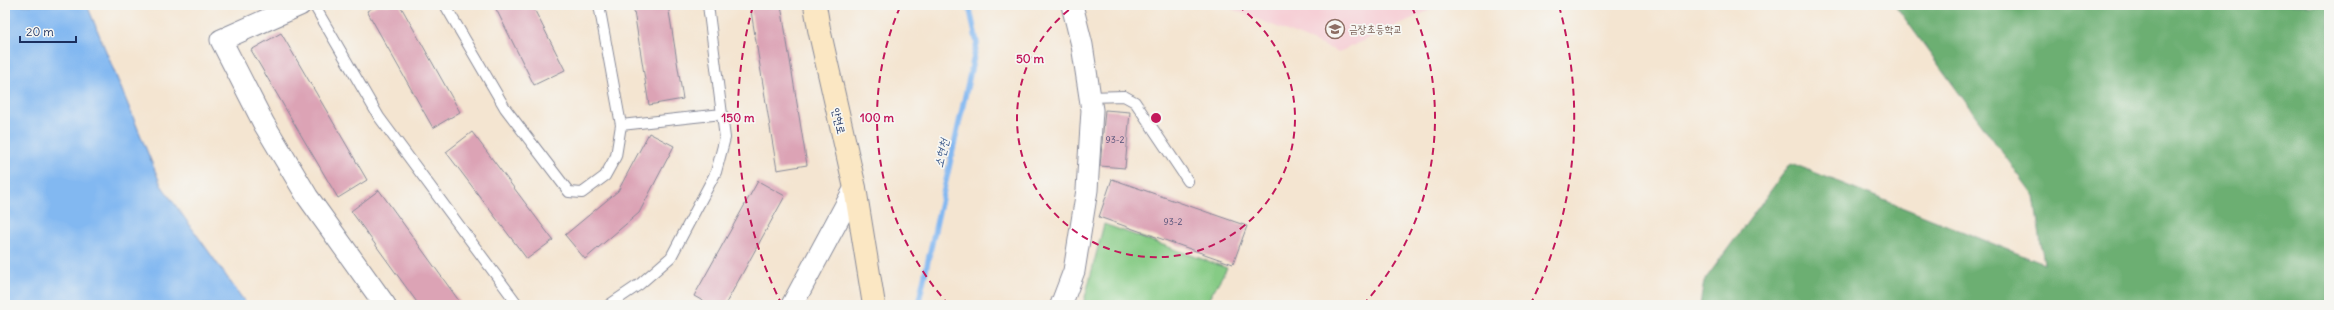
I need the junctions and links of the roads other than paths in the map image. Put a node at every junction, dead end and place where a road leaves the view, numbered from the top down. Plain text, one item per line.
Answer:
1 (300, 5) edge
2 (314, 5) edge
3 (445, 5) edge
4 (599, 5) edge
5 (708, 5) edge
6 (815, 5) edge
7 (1072, 5) edge
8 (1090, 97) junction
9 (722, 114) junction
10 (621, 125) junction
11 (1188, 181) dead end
12 (855, 188) junction
13 (384, 305) edge
14 (518, 305) edge
15 (609, 305) edge
16 (792, 305) edge
17 (874, 305) edge
18 (1061, 305) edge

1 - 13 street
2 - 14 lane
3 - 10 lane
4 - 10 lane
5 - 9 lane
6 - 12 street, 안현로
7 - 8 street
8 - 11 lane
8 - 18 street
9 - 10 lane
9 - 15 lane
12 - 16 street
12 - 17 street, 안현로

